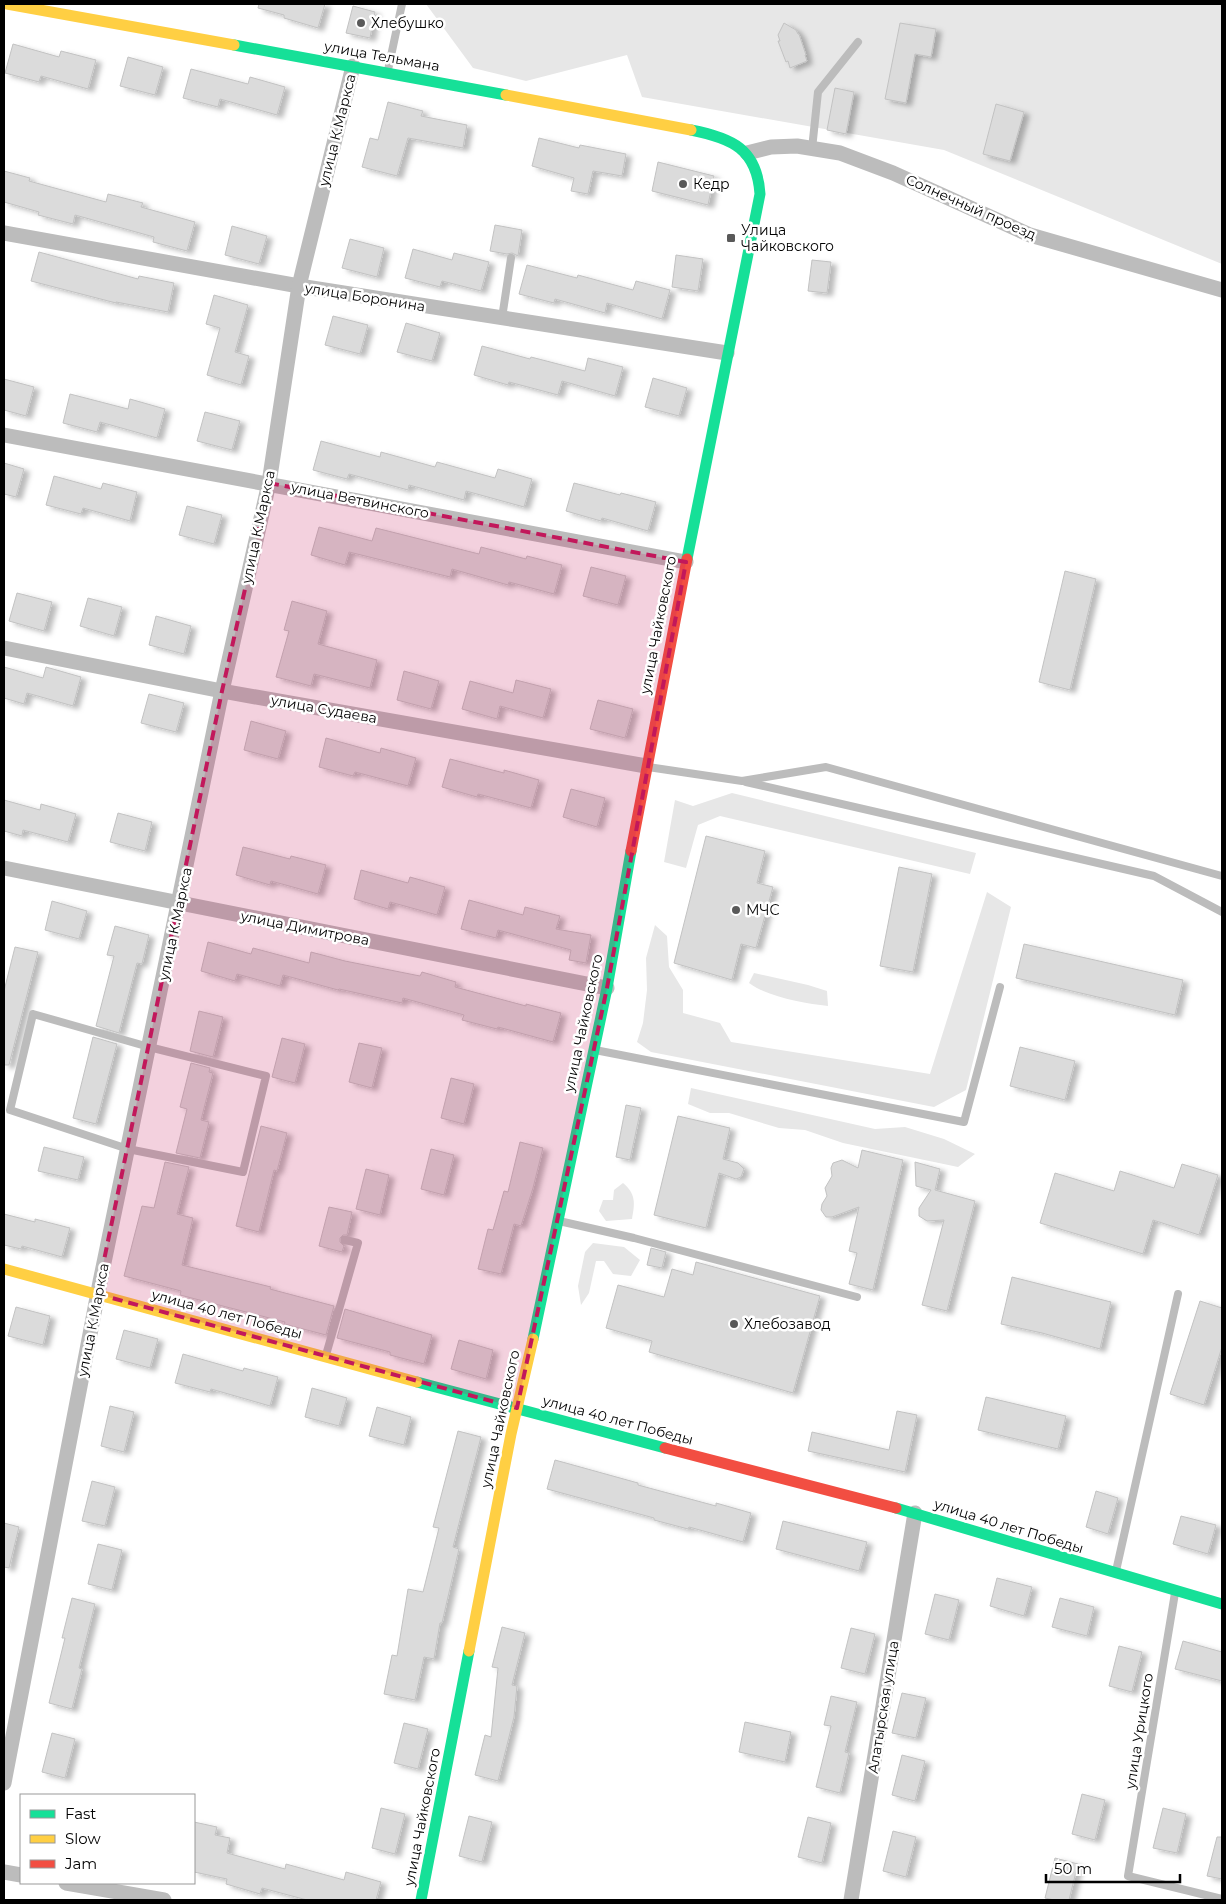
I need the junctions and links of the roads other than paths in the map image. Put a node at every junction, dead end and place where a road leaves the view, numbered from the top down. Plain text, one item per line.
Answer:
1 (7, 4) edge
2 (402, 4) edge
3 (858, 42) dead end
4 (353, 66) junction
5 (387, 72) junction
6 (812, 149) junction
7 (747, 153) junction
8 (4, 232) edge
9 (511, 258) dead end
10 (299, 286) junction
11 (1222, 290) edge
12 (502, 318) junction
13 (727, 353) junction
14 (4, 435) edge
15 (269, 483) junction
16 (686, 562) junction
17 (4, 648) edge
18 (222, 691) junction
19 (646, 766) junction
20 (742, 781) junction
21 (4, 868) edge
22 (1222, 876) edge
23 (179, 902) junction
24 (1222, 912) edge
25 (1000, 987) dead end
26 (607, 988) junction
27 (149, 1047) junction
28 (594, 1050) junction
29 (128, 1149) junction
30 (557, 1221) junction
31 (345, 1240) dead end
32 (4, 1270) edge
33 (97, 1294) junction
34 (1178, 1294) dead end
35 (857, 1298) dead end
36 (326, 1357) junction
37 (517, 1408) junction
38 (915, 1513) junction
39 (1116, 1573) junction
40 (1175, 1591) junction
41 (1222, 1604) edge
42 (4, 1783) edge
43 (4, 1872) edge
44 (20, 1875) edge
45 (72, 1884) edge
46 (1222, 1899) edge
47 (164, 1900) edge
48 (421, 1900) edge
49 (851, 1900) edge

1 - 4 street, улица Тельмана
2 - 5 lane
3 - 6 lane
4 - 5 street, улица Тельмана
4 - 10 street, улица К.Маркса
5 - 7 street, улица Тельмана
6 - 7 street, Солнечный проезд
6 - 11 street, Солнечный проезд
7 - 13 street, улица Чайковского
8 - 10 street, улица Боронина
9 - 12 lane
10 - 12 street, улица Боронина
10 - 15 street, улица К.Маркса
12 - 13 street, улица Боронина
13 - 16 street, улица Чайковского
14 - 15 street, улица Ветвинского
15 - 16 street, улица Ветвинского
15 - 18 street, улица К.Маркса
16 - 19 street, улица Чайковского
17 - 18 street, улица Судаева
18 - 19 street, улица Судаева
18 - 23 street, улица К.Маркса
19 - 20 lane
19 - 26 street, улица Чайковского
20 - 22 lane
20 - 24 lane
21 - 23 street, улица Димитрова
23 - 26 street, улица Димитрова
23 - 27 street, улица К.Маркса
25 - 28 lane
26 - 28 street, улица Чайковского
27 - 29 street, улица К.Маркса
27 - 29 lane
27 - 29 lane
28 - 30 street, улица Чайковского
29 - 33 street, улица К.Маркса
30 - 35 lane
30 - 37 street, улица Чайковского
31 - 36 lane
32 - 33 street, улица 40 лет Победы
33 - 36 street, улица 40 лет Победы
33 - 42 street, улица К.Маркса
34 - 39 lane
36 - 37 street, улица 40 лет Победы
37 - 38 street, улица 40 лет Победы
37 - 48 street, улица Чайковского
38 - 39 street, улица 40 лет Победы
38 - 49 street, Алатырская улица
39 - 40 street, улица 40 лет Победы
40 - 41 street, улица 40 лет Победы
40 - 46 lane, улица Урицкого
43 - 44 street
45 - 47 street

